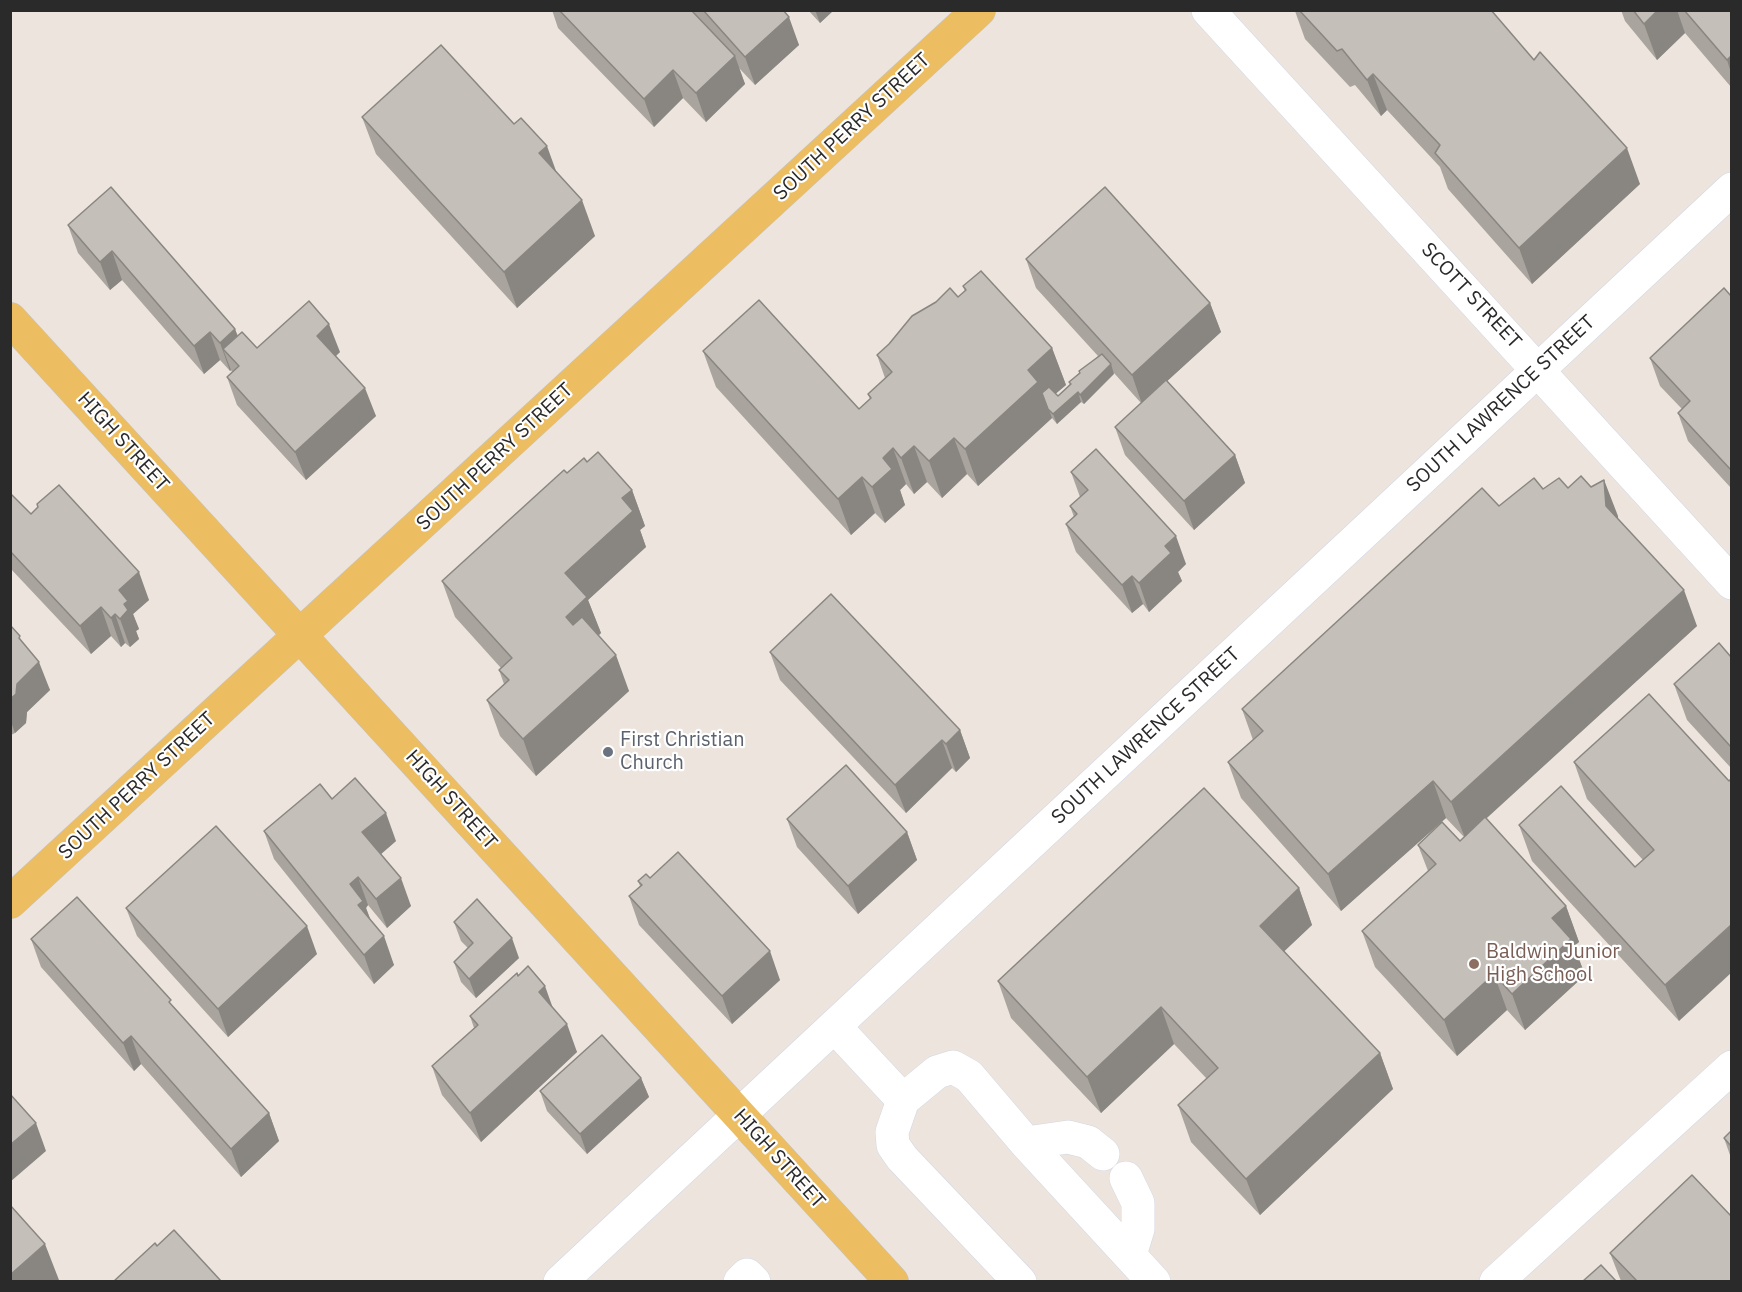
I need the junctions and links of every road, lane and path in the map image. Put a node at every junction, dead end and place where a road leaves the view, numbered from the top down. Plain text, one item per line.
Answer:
1 (979, 10) edge
2 (1208, 10) edge
3 (1731, 189) edge
4 (10, 319) edge
5 (1538, 369) junction
6 (1731, 583) edge
7 (301, 636) junction
8 (10, 902) edge
9 (835, 1027) junction
10 (1731, 1067) edge
11 (903, 1100) junction
12 (740, 1116) junction
13 (1026, 1143) junction
14 (1103, 1154) dead end
15 (1126, 1178) dead end
16 (1130, 1256) junction
17 (560, 1281) edge
18 (740, 1281) edge
19 (754, 1281) edge
20 (892, 1281) edge
21 (1020, 1281) edge
22 (1154, 1281) edge
23 (1496, 1281) edge

1 - 7 main road, SOUTH PERRY STREET
2 - 5 street, SCOTT STREET
3 - 5 street, SOUTH LAWRENCE STREET
4 - 7 main road, HIGH STREET
5 - 6 street, SCOTT STREET
5 - 9 street, SOUTH LAWRENCE STREET
7 - 8 main road, SOUTH PERRY STREET
7 - 12 main road, HIGH STREET
9 - 11 street
9 - 12 street, SOUTH LAWRENCE STREET
10 - 23 street
11 - 13 street
11 - 21 street
12 - 17 street, SOUTH LAWRENCE STREET
12 - 20 main road, HIGH STREET
13 - 14 street
13 - 16 street
15 - 16 street
16 - 22 street
18 - 19 street

